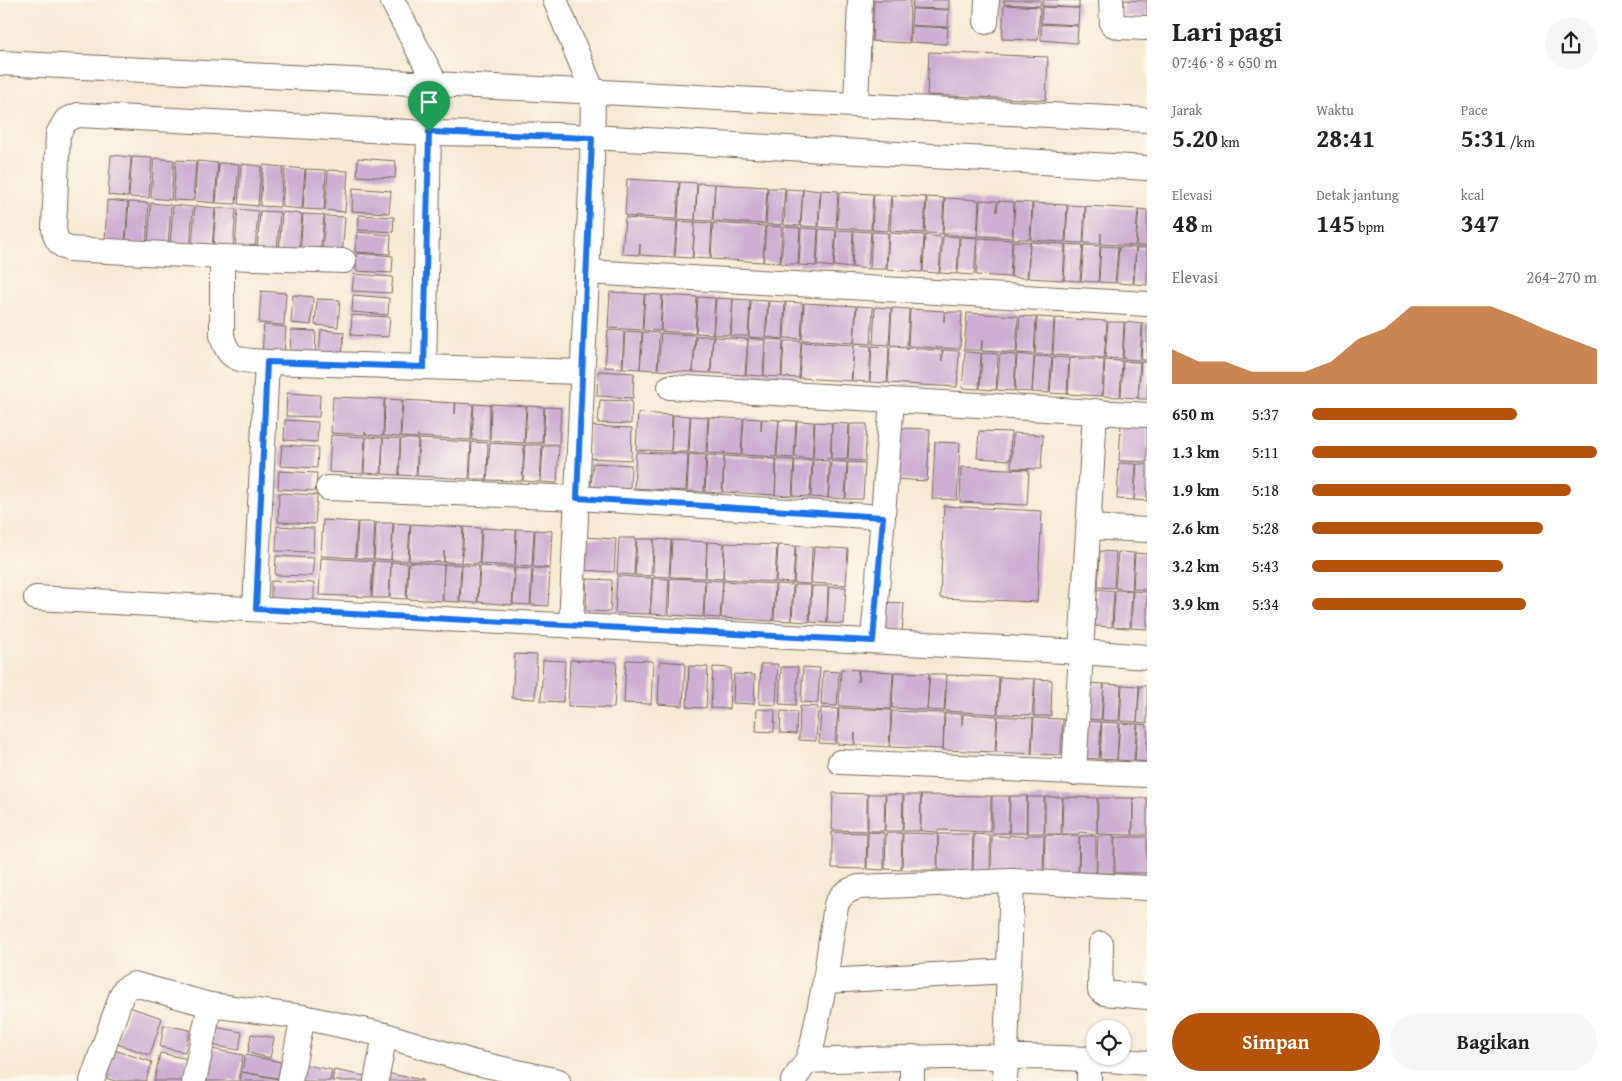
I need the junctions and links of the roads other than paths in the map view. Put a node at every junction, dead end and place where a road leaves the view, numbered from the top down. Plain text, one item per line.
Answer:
1 (392, 0) edge
2 (555, 0) edge
3 (860, 0) edge
4 (1111, 0) edge
5 (1147, 28) edge
6 (0, 63) edge
7 (438, 86) junction
8 (593, 92) junction
9 (856, 104) junction
10 (1147, 120) edge
11 (429, 132) junction
12 (592, 138) junction
13 (1147, 168) edge
14 (222, 258) junction
15 (344, 260) dead end
16 (587, 272) junction
17 (1147, 304) edge
18 (267, 362) junction
19 (424, 367) junction
20 (582, 372) junction
21 (670, 386) dead end
22 (892, 400) junction
23 (1095, 412) junction
24 (1147, 414) edge
25 (328, 488) dead end
26 (577, 498) junction
27 (883, 517) junction
28 (1089, 526) junction
29 (1147, 530) edge
30 (36, 598) dead end
31 (256, 609) junction
32 (571, 626) junction
33 (873, 641) junction
34 (1082, 652) junction
35 (1147, 657) edge
36 (840, 762) dead end
37 (1074, 773) junction
38 (1147, 775) edge
39 (1012, 881) junction
40 (1147, 888) edge
41 (1101, 944) dead end
42 (1009, 971) junction
43 (825, 981) junction
44 (1147, 997) edge
45 (210, 1005) junction
46 (303, 1017) junction
47 (385, 1035) junction
48 (1006, 1056) junction
49 (912, 1057) junction
50 (807, 1061) junction
51 (1147, 1063) edge
52 (1089, 1069) edge
53 (470, 1072) edge
54 (92, 1081) edge
55 (194, 1081) edge
56 (290, 1081) edge
57 (376, 1081) edge
58 (558, 1081) edge
59 (793, 1081) edge
60 (912, 1081) edge
61 (1005, 1081) edge

1 - 7 street
2 - 8 street
3 - 9 street
4 - 5 street
6 - 7 street
7 - 8 street
8 - 9 street
8 - 12 street
9 - 10 street
11 - 12 street
11 - 14 street
11 - 19 street
12 - 13 street
12 - 16 street
14 - 15 street
14 - 18 street
16 - 17 street
16 - 20 street
18 - 19 street
18 - 31 street
19 - 20 street
20 - 26 street
21 - 22 street
22 - 23 street
22 - 27 street
23 - 24 street
23 - 28 street
25 - 26 street
26 - 27 street
26 - 32 street
27 - 33 street
28 - 29 street
28 - 34 street
30 - 31 street
31 - 32 street
32 - 33 street
33 - 34 street
34 - 35 street
34 - 37 street
36 - 37 street
37 - 38 street
39 - 40 street
39 - 42 street
39 - 43 street
41 - 44 street
42 - 43 street
42 - 48 street
43 - 50 street
45 - 46 street
45 - 54 street
45 - 55 street
46 - 47 street
46 - 56 street
47 - 53 street
47 - 57 street
48 - 49 street
48 - 52 street
48 - 61 street
49 - 50 street
49 - 60 street
50 - 59 street
51 - 52 street
53 - 58 street

